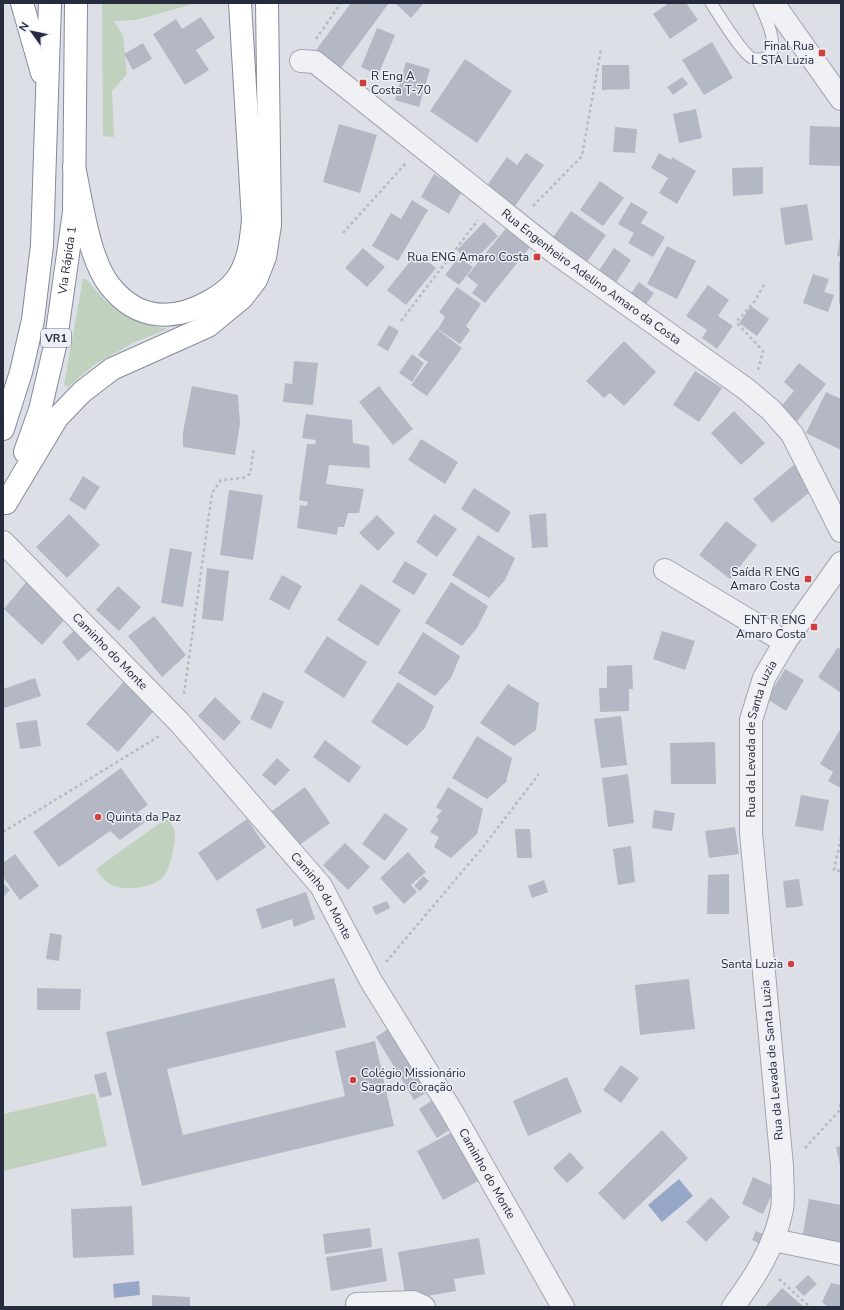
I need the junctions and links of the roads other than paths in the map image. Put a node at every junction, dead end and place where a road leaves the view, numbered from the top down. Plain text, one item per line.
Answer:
1 (22, 3) edge
2 (50, 3) edge
3 (76, 3) edge
4 (240, 3) edge
5 (267, 3) edge
6 (711, 3) edge
7 (759, 3) edge
8 (772, 3) edge
9 (301, 61) road end
10 (47, 92) junction
11 (841, 99) edge
12 (74, 167) junction
13 (3, 429) edge
14 (4, 506) edge
15 (841, 531) edge
16 (3, 542) edge
17 (841, 563) edge
18 (665, 570) dead end
19 (785, 642) junction
20 (774, 1240) junction
21 (841, 1254) edge
22 (357, 1304) dead end
23 (424, 1307) edge
24 (562, 1307) edge
25 (733, 1307) edge

1 - 10 highway
2 - 10 highway, VR1
3 - 12 highway, Via Rápida 1 / VR1
4 - 12 highway
5 - 14 highway
6 - 7 lane
8 - 11 street
9 - 15 street, Rua Engenheiro Adelino Amaro da Costa
10 - 13 highway, VR1
12 - 14 highway, Via Rápida 1 / VR1
16 - 24 street, Caminho do Monte
17 - 19 street, Rua da Levada de Santa Luzia
18 - 19 street
19 - 20 street, Rua da Levada de Santa Luzia
20 - 21 street
20 - 25 street, Rua da Levada de Santa Luzia
22 - 23 street

